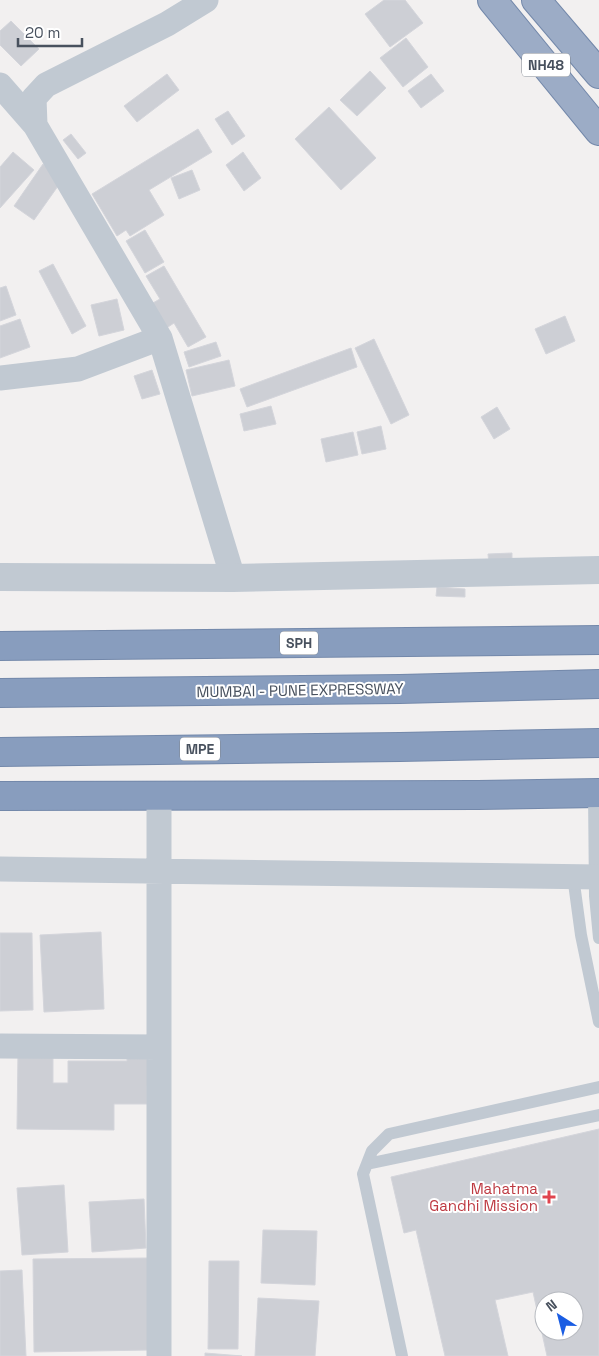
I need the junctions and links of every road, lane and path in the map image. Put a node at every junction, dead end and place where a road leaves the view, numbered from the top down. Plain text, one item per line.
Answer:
1 (206, 0) edge
2 (492, 0) edge
3 (536, 0) edge
4 (599, 74) edge
5 (0, 84) edge
6 (35, 125) junction
7 (599, 131) edge
8 (160, 338) junction
9 (0, 378) edge
10 (599, 570) edge
11 (0, 577) edge
12 (233, 578) junction
13 (599, 640) edge
14 (0, 646) edge
15 (599, 684) edge
16 (0, 693) edge
17 (599, 743) edge
18 (0, 752) edge
19 (596, 793) edge
20 (0, 796) edge
21 (160, 796) junction
22 (0, 869) edge
23 (159, 870) junction
24 (589, 876) edge
25 (581, 935) junction
26 (599, 936) edge
27 (599, 1022) edge
28 (0, 1046) edge
29 (160, 1047) junction
30 (599, 1087) edge
31 (599, 1115) edge
32 (367, 1164) junction
33 (159, 1356) edge
34 (402, 1356) edge

1 - 6 street
2 - 7 highway, NH48
3 - 4 highway, NH48
5 - 6 street
6 - 8 street
8 - 9 street
8 - 12 street
10 - 12 street
11 - 12 street
13 - 14 highway, SPH
15 - 16 highway, MUMBAI - PUNE EXPRESSWAY
17 - 18 highway, MPE
19 - 21 highway
19 - 24 lane
20 - 21 highway
21 - 23 street
22 - 23 street
23 - 24 street
23 - 29 street
24 - 25 lane
24 - 26 lane
25 - 26 lane
25 - 27 lane
28 - 29 street
29 - 33 street
30 - 32 lane
31 - 32 lane
32 - 34 lane

